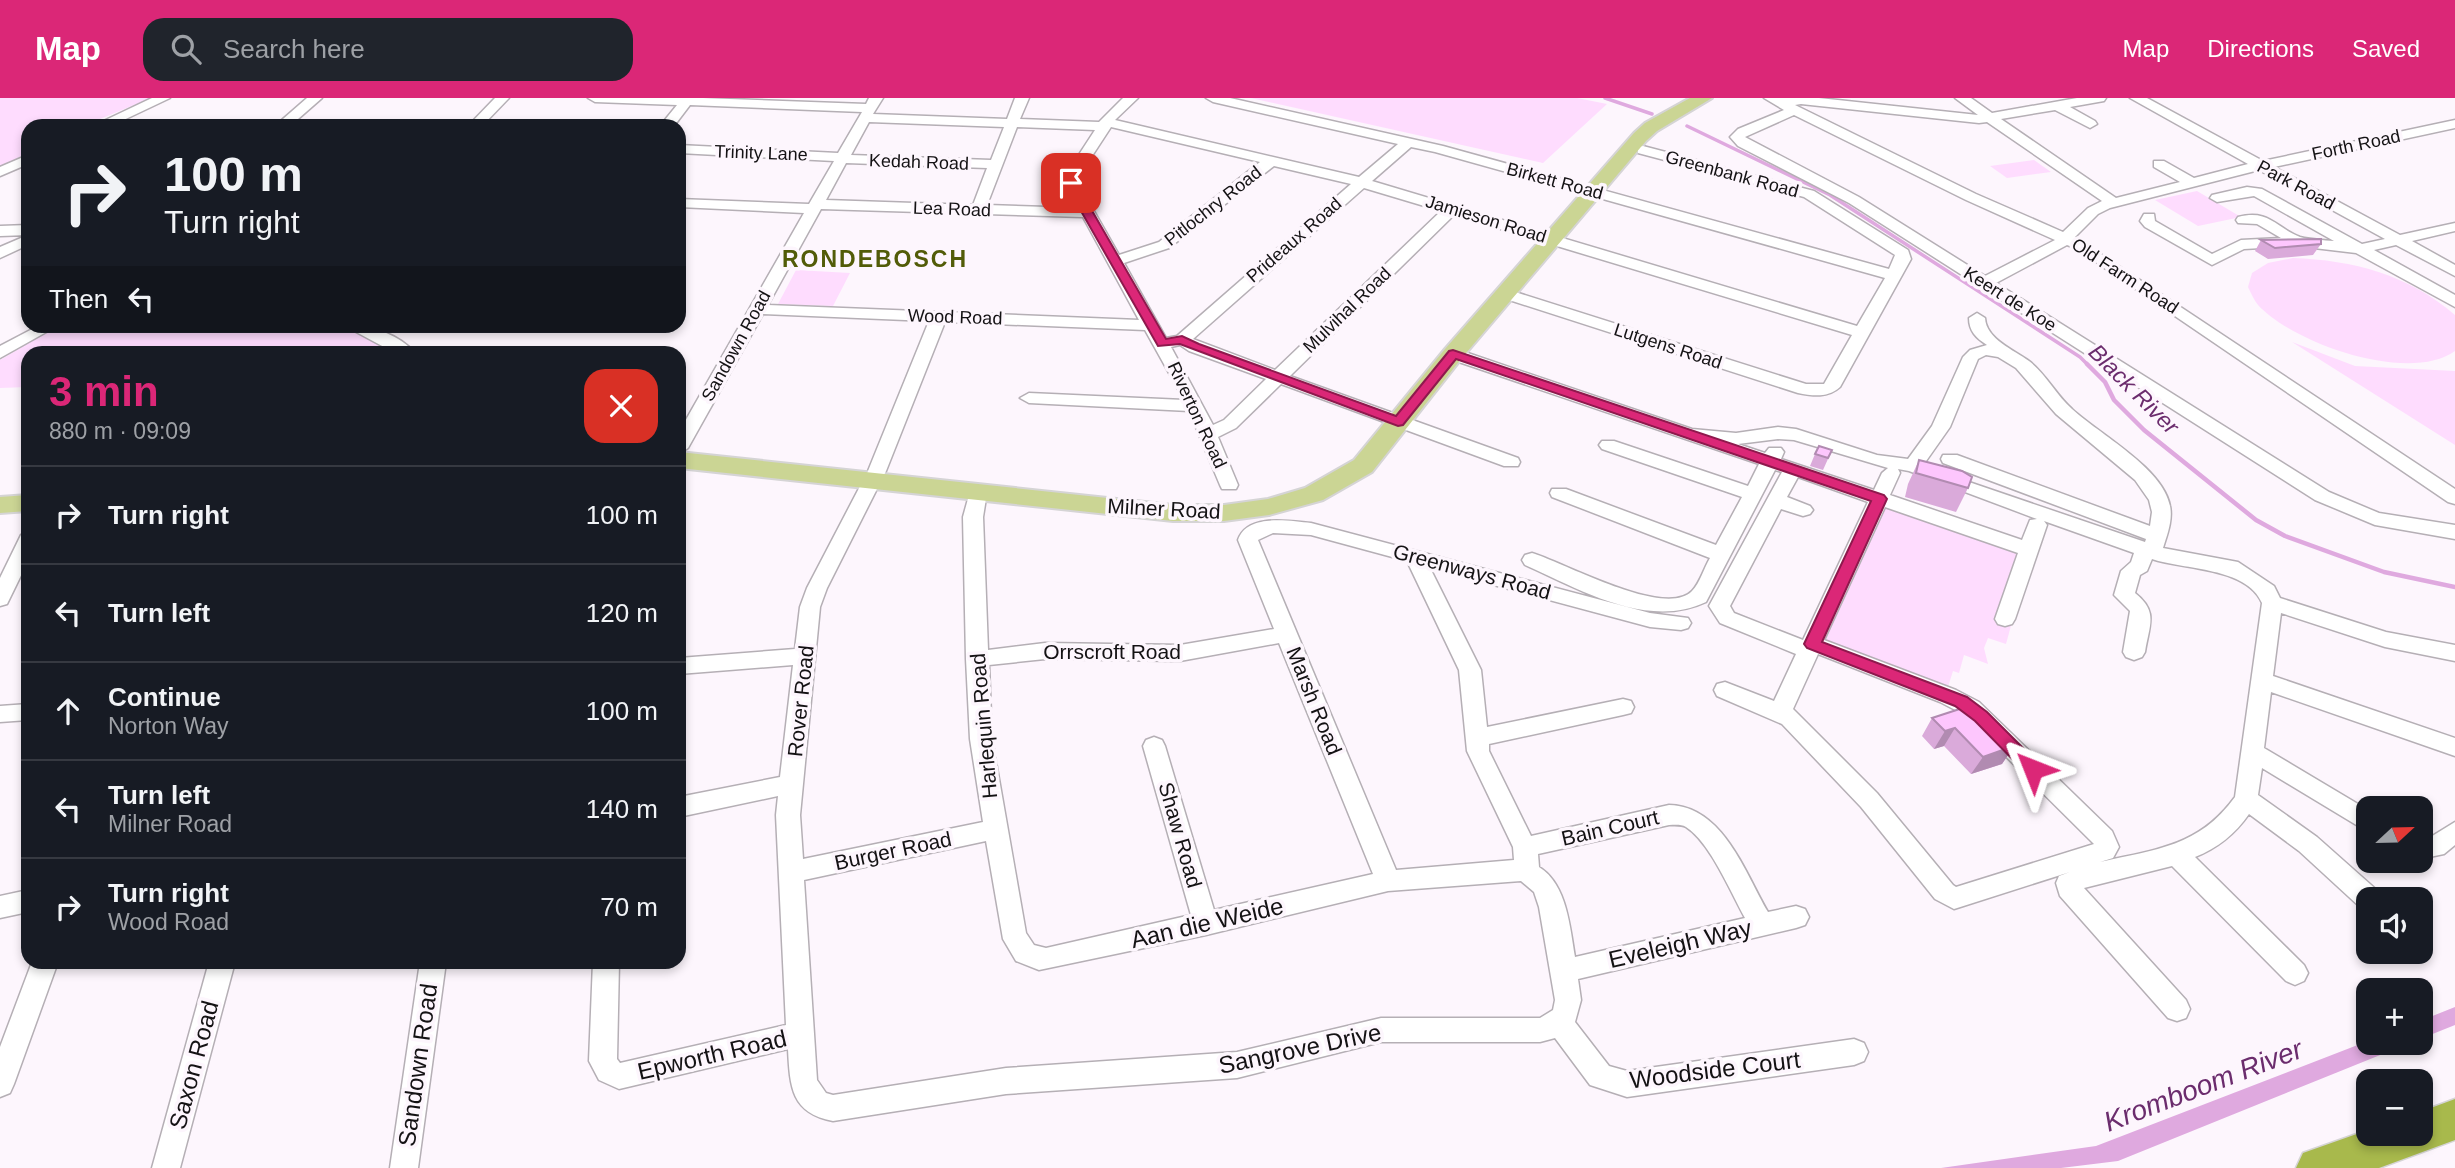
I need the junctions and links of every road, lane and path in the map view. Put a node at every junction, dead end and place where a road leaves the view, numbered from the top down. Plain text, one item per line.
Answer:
1 (163, 98) edge
2 (315, 98) edge
3 (502, 98) edge
4 (595, 98) edge
5 (1022, 98) edge
6 (1131, 98) edge
7 (1213, 98) edge
8 (1703, 98) edge
9 (1720, 98) edge
10 (1962, 98) edge
11 (2099, 98) edge
12 (2144, 99) edge
13 (688, 100) edge
14 (1842, 101) edge
15 (1782, 104) edge
16 (2058, 106) junction
17 (870, 108) edge
18 (1992, 118) junction
19 (116, 119) edge
20 (290, 119) edge
21 (482, 119) edge
22 (673, 119) edge
23 (1013, 123) junction
24 (1105, 124) junction
25 (2090, 124) dead end
26 (2455, 124) edge
27 (1408, 142) junction
28 (686, 149) edge
29 (1643, 150) junction
30 (843, 158) junction
31 (1271, 161) junction
32 (21, 162) edge
33 (996, 164) junction
34 (2159, 164) dead end
35 (2258, 166) junction
36 (0, 172) edge
37 (1361, 182) junction
38 (2193, 183) junction
39 (1596, 190) junction
40 (2217, 198) dead end
41 (2115, 202) junction
42 (686, 203) edge
43 (815, 207) junction
44 (1451, 209) junction
45 (978, 210) junction
46 (1088, 213) junction
47 (2149, 217) dead end
48 (2242, 220) dead end
49 (2455, 227) edge
50 (21, 230) edge
51 (0, 232) edge
52 (2068, 238) junction
53 (1552, 239) junction
54 (2297, 241) junction
55 (2399, 241) junction
56 (21, 242) edge
57 (2360, 249) junction
58 (0, 253) edge
59 (1115, 261) junction
60 (2455, 271) edge
61 (1893, 275) junction
62 (1984, 283) junction
63 (1506, 294) junction
64 (2455, 302) edge
65 (758, 309) junction
66 (939, 316) junction
67 (1977, 318) dead end
68 (1151, 325) junction
69 (36, 333) edge
70 (367, 333) edge
71 (1861, 333) junction
72 (1182, 340) junction
73 (1163, 344) junction
74 (1979, 345) junction
75 (392, 346) edge
76 (0, 353) edge
77 (1453, 354) junction
78 (1279, 377) junction
79 (1831, 387) joint
80 (1029, 398) dead end
81 (1196, 406) junction
82 (1398, 422) junction
83 (1209, 434) junction
84 (1689, 434) junction
85 (686, 435) edge
86 (1780, 437) junction
87 (1608, 445) dead end
88 (1950, 459) dead end
89 (686, 461) edge
90 (1511, 462) dead end
91 (1770, 462) junction
92 (1913, 466) junction
93 (1793, 469) junction
94 (1891, 473) dead end
95 (872, 481) junction
96 (1230, 485) dead end
97 (978, 492) junction
98 (1559, 494) dead end
99 (1752, 494) junction
100 (2455, 498) edge
101 (1879, 499) junction
102 (1776, 500) junction
103 (21, 504) edge
104 (0, 505) edge
105 (1803, 510) dead end
106 (2038, 525) dead end
107 (1262, 528) joint
108 (2455, 532) edge
109 (2151, 545) junction
110 (2028, 549) junction
111 (21, 554) edge
112 (1720, 554) junction
113 (1414, 556) junction
114 (1532, 559) dead end
115 (21, 579) edge
116 (0, 598) edge
117 (2272, 603) junction
118 (0, 610) edge
119 (2005, 619) dead end
120 (1681, 623) dead end
121 (1287, 635) junction
122 (1810, 648) junction
123 (2134, 652) dead end
124 (2455, 653) edge
125 (806, 656) junction
126 (977, 659) junction
127 (686, 665) edge
128 (2262, 680) junction
129 (1726, 690) dead end
130 (1623, 708) dead end
131 (21, 712) edge
132 (1780, 712) junction
133 (0, 714) edge
134 (1476, 738) junction
135 (1154, 746) dead end
136 (2455, 747) edge
137 (2253, 752) junction
138 (792, 784) junction
139 (2246, 799) junction
140 (686, 806) edge
141 (2356, 815) edge
142 (994, 829) junction
143 (2455, 832) edge
144 (2433, 847) edge
145 (2176, 854) junction
146 (1526, 859) junction
147 (792, 872) junction
148 (1388, 881) junction
149 (2356, 888) edge
150 (21, 902) edge
151 (0, 907) edge
152 (1796, 917) dead end
153 (1206, 924) junction
154 (1762, 925) junction
155 (1025, 955) joint
156 (42, 969) edge
157 (220, 969) edge
158 (432, 969) edge
159 (606, 969) edge
160 (1564, 971) junction
161 (2295, 973) dead end
162 (2177, 1009) dead end
163 (1560, 1024) junction
164 (800, 1034) junction
165 (1854, 1052) dead end
166 (0, 1084) edge
167 (820, 1106) joint
168 (2455, 1119) edge
169 (2433, 1128) edge
170 (2381, 1146) edge
171 (166, 1168) edge
172 (404, 1168) edge
173 (2318, 1168) edge

1 - 19 street
2 - 20 street
3 - 21 street
4 - 13 street, Jamieson Road
5 - 23 street
6 - 24 street, Riverton Road
7 - 27 street, Birkett Road
8 - 39 main road, Milner Road
9 - 29 main road, Milner Road
10 - 18 street
11 - 16 street
12 - 35 street, Park Road
13 - 17 street, Jamieson Road
13 - 22 street
14 - 15 street
14 - 18 street
15 - 52 street, Old Farm Road
15 - 62 street, Keert de Koe
16 - 18 street
16 - 25 street
17 - 23 street, Jamieson Road
17 - 30 street, Sandown Road
18 - 41 street
23 - 24 street, Jamieson Road
23 - 33 street
24 - 31 street, Jamieson Road
24 - 46 street, Riverton Road
26 - 35 street, Forth Road
27 - 37 street, Prideaux Road
27 - 39 street, Birkett Road
28 - 30 street, Trinity Lane
29 - 39 main road, Milner Road
29 - 61 street, Greenbank Road
30 - 33 street, Kedah Road
30 - 43 street, Sandown Road
31 - 37 street, Jamieson Road
31 - 59 street, Pitlochry Road
32 - 36 street
33 - 45 street
34 - 38 street
35 - 38 street, Forth Road
35 - 55 street, Park Road
37 - 44 street, Jamieson Road
37 - 72 street, Prideaux Road
38 - 41 street, Forth Road
39 - 53 main road, Milner Road
39 - 61 street, Birkett Road
40 - 57 street
41 - 52 street, Forth Road
42 - 43 street, Lea Road
43 - 45 street, Lea Road
43 - 65 street, Sandown Road
44 - 53 street, Jamieson Road
44 - 78 street, Mulvihal Road
45 - 46 street, Lea Road
46 - 59 street, Riverton Road
47 - 54 street
48 - 54 street
49 - 55 street
50 - 51 street
52 - 62 street, Forth Road
52 - 100 street, Old Farm Road
53 - 63 main road, Milner Road
53 - 71 street, Jamieson Road
54 - 57 street
55 - 57 street
55 - 60 street, Park Road
56 - 58 street
57 - 64 street
59 - 68 street, Riverton Road
61 - 71 street, Greenbank Road
62 - 108 street, Keert de Koe
63 - 77 main road, Milner Road
63 - 79 street, Lutgens Road
65 - 66 street, Wood Road
65 - 85 street, Sandown Road
66 - 68 street, Wood Road
66 - 95 street, Rover Road
67 - 74 street
68 - 73 street, Riverton Road
69 - 76 street
70 - 75 street
71 - 79 street, Greenbank Road
72 - 73 street
72 - 78 street
73 - 81 street, Riverton Road
74 - 92 street
74 - 109 street
77 - 82 main road, Milner Road
77 - 84 street
78 - 82 street
78 - 83 street, Mulvihal Road
80 - 81 street
81 - 83 street, Riverton Road
82 - 90 street
82 - 97 main road, Milner Road
83 - 96 street, Riverton Road
84 - 86 street
84 - 91 street
86 - 91 street
86 - 92 street
87 - 99 street
88 - 109 street
89 - 95 main road, Milner Road
91 - 93 street
91 - 99 street
92 - 109 street
93 - 101 street
93 - 102 street
94 - 101 street
95 - 97 main road, Milner Road
95 - 125 street, Rover Road
97 - 126 street, Harlequin Road
98 - 112 street
99 - 112 street
101 - 110 street
101 - 122 street
102 - 105 street
102 - 122 street
103 - 104 main road
106 - 110 street
107 - 113 street, Greenways Road
107 - 121 street, Marsh Road
109 - 117 street
109 - 123 street
110 - 119 street
111 - 116 street
112 - 114 street
113 - 120 street, Greenways Road
113 - 134 street
115 - 118 street
117 - 124 street
117 - 128 street
121 - 126 street, Orrscroft Road
121 - 148 street, Marsh Road
122 - 132 street
122 - 132 street
125 - 127 street
125 - 138 street, Rover Road
126 - 142 street, Harlequin Road
128 - 136 street
128 - 137 street
129 - 132 street
130 - 134 street
131 - 133 street
134 - 146 street
135 - 153 street, Shaw Road
137 - 139 street
137 - 141 street
138 - 140 street
138 - 147 street, Rover Road
139 - 145 street
139 - 149 street
142 - 147 street, Burger Road
142 - 155 street, Harlequin Road
143 - 144 street
145 - 161 street
145 - 162 street
146 - 148 street
146 - 154 street, Bain Court
146 - 160 street
147 - 164 street, Rover Road
148 - 153 street, Aan die Weide
150 - 151 street
152 - 154 street, Eveleigh Way
153 - 155 street, Aan die Weide
154 - 160 street, Eveleigh Way
156 - 166 street
157 - 171 street, Saxon Road
158 - 172 street, Sandown Road
159 - 164 street, Epworth Road
160 - 163 street
163 - 165 street, Woodside Court
163 - 167 street, Sangrove Drive
164 - 167 street, Rover Road
168 - 169 highway
170 - 173 highway

